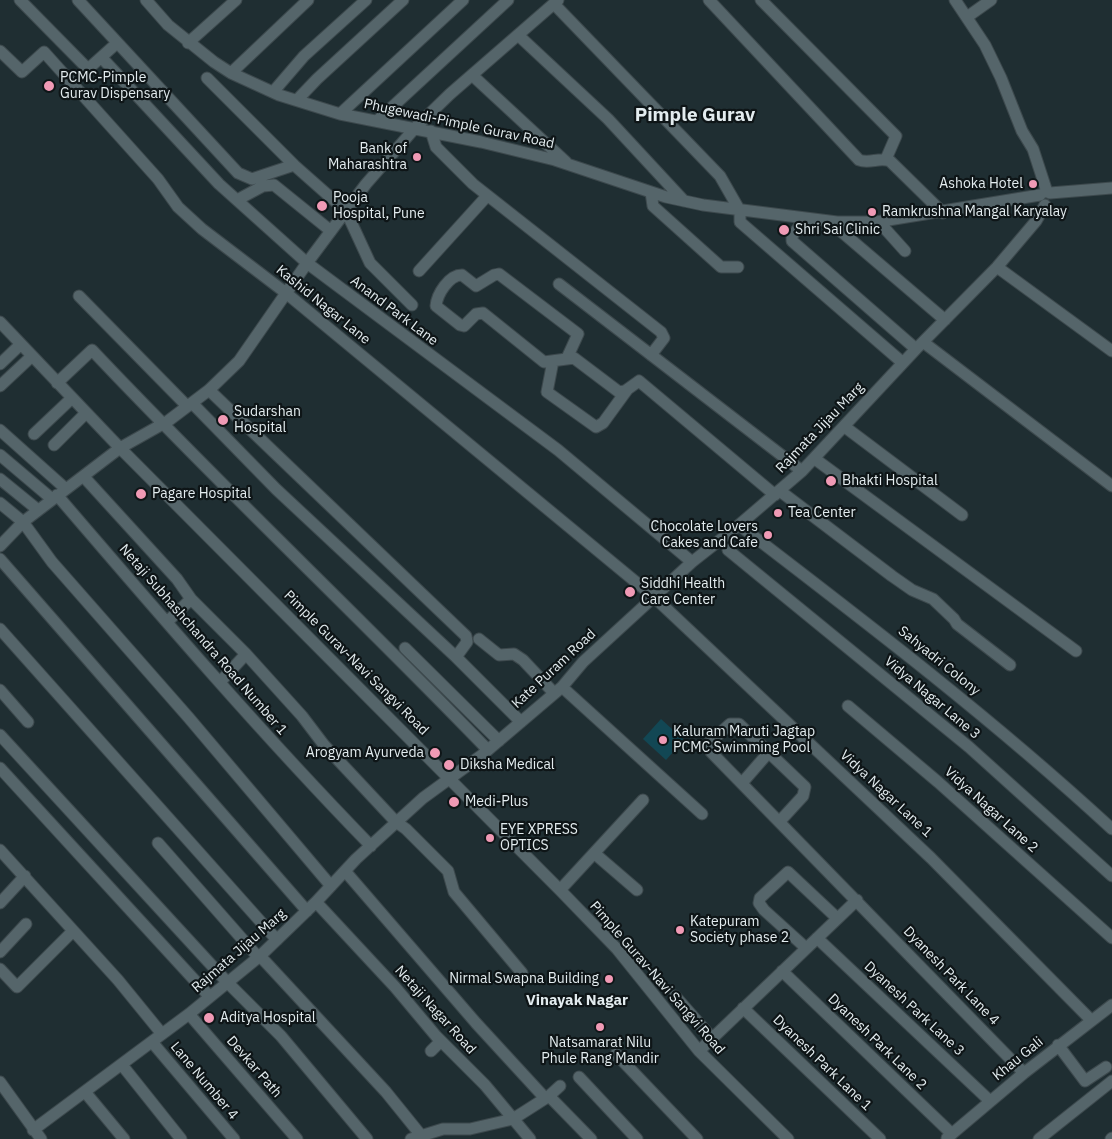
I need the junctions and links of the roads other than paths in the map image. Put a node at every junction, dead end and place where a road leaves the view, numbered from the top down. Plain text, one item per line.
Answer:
1 (20, 0) edge
2 (78, 0) edge
3 (146, 0) edge
4 (236, 0) edge
5 (308, 0) edge
6 (366, 0) edge
7 (403, 0) edge
8 (463, 0) edge
9 (508, 0) edge
10 (709, 0) edge
11 (761, 0) edge
12 (955, 0) edge
13 (991, 0) edge
14 (556, 2) edge
15 (967, 17) junction
16 (518, 36) junction
17 (117, 43) junction
18 (188, 43) junction
19 (0, 51) edge
20 (102, 58) junction
21 (231, 73) junction
22 (472, 74) junction
23 (207, 78) dead end
24 (273, 92) junction
25 (297, 100) junction
26 (340, 114) junction
27 (377, 121) junction
28 (415, 128) junction
29 (431, 132) junction
30 (886, 159) junction
31 (569, 164) junction
32 (294, 166) junction
33 (1112, 188) edge
34 (651, 192) junction
35 (1112, 193) edge
36 (487, 196) junction
37 (1045, 198) junction
38 (237, 200) junction
39 (684, 201) junction
40 (346, 211) junction
41 (740, 211) junction
42 (944, 213) junction
43 (805, 218) junction
44 (828, 221) junction
45 (879, 222) junction
46 (331, 231) junction
47 (904, 251) dead end
48 (307, 263) junction
49 (738, 267) dead end
50 (997, 267) junction
51 (419, 271) dead end
52 (559, 284) dead end
53 (286, 293) junction
54 (79, 296) dead end
55 (412, 306) dead end
56 (944, 320) junction
57 (0, 322) edge
58 (21, 344) junction
59 (919, 346) junction
60 (1112, 350) edge
61 (651, 355) junction
62 (32, 356) junction
63 (566, 358) junction
64 (553, 361) junction
65 (903, 363) junction
66 (0, 364) edge
67 (57, 382) junction
68 (0, 386) edge
69 (209, 390) junction
70 (627, 390) junction
71 (72, 398) junction
72 (189, 405) junction
73 (86, 413) junction
74 (162, 424) junction
75 (845, 427) junction
76 (0, 430) edge
77 (34, 434) dead end
78 (54, 445) dead end
79 (120, 448) junction
80 (0, 455) edge
81 (815, 459) junction
82 (802, 471) junction
83 (84, 477) junction
84 (0, 479) edge
85 (1112, 486) edge
86 (778, 493) junction
87 (58, 494) junction
88 (0, 504) edge
89 (38, 510) junction
90 (962, 515) dead end
91 (23, 522) junction
92 (740, 525) junction
93 (4, 533) edge
94 (0, 546) edge
95 (728, 550) dead end
96 (0, 559) edge
97 (692, 562) junction
98 (654, 597) junction
99 (191, 599) junction
100 (167, 622) junction
101 (0, 629) edge
102 (479, 639) dead end
103 (405, 648) dead end
104 (1076, 651) dead end
105 (246, 654) junction
106 (456, 657) junction
107 (1010, 665) dead end
108 (220, 682) junction
109 (0, 690) edge
110 (558, 690) junction
111 (848, 706) dead end
112 (28, 722) dead end
113 (521, 722) junction
114 (0, 735) edge
115 (499, 740) junction
116 (488, 750) junction
117 (769, 752) junction
118 (0, 768) edge
119 (450, 779) junction
120 (742, 783) junction
121 (643, 800) dead end
122 (702, 814) dead end
123 (780, 821) junction
124 (396, 822) junction
125 (1112, 830) edge
126 (158, 842) dead end
127 (371, 846) junction
128 (0, 850) edge
129 (594, 853) junction
130 (345, 871) junction
131 (25, 876) junction
132 (1112, 876) edge
133 (331, 886) junction
134 (560, 890) junction
135 (636, 890) dead end
136 (857, 900) junction
137 (316, 902) junction
138 (0, 903) edge
139 (307, 911) junction
140 (837, 918) junction
141 (26, 924) dead end
142 (73, 931) junction
143 (817, 938) junction
144 (1112, 938) edge
145 (277, 940) junction
146 (806, 948) junction
147 (0, 952) edge
148 (259, 957) junction
149 (0, 969) edge
150 (782, 971) junction
151 (522, 973) dead end
152 (227, 982) junction
153 (675, 996) dead end
154 (210, 997) junction
155 (743, 1008) junction
156 (1110, 1010) edge
157 (189, 1014) junction
158 (1091, 1020) junction
159 (162, 1034) junction
160 (712, 1038) junction
161 (441, 1041) junction
162 (152, 1042) junction
163 (1058, 1045) junction
164 (431, 1051) dead end
165 (699, 1051) junction
166 (616, 1054) dead end
167 (122, 1065) junction
168 (1106, 1067) dead end
169 (1024, 1073) junction
170 (579, 1077) dead end
171 (0, 1082) edge
172 (1112, 1082) edge
173 (560, 1086) dead end
174 (85, 1092) junction
175 (547, 1096) junction
176 (990, 1101) junction
177 (513, 1119) junction
178 (470, 1129) junction
179 (37, 1134) edge
180 (949, 1136) edge
181 (419, 1138) edge
182 (124, 1139) edge
183 (181, 1139) edge
184 (234, 1139) edge
185 (297, 1139) edge
186 (367, 1139) edge
187 (478, 1139) edge
188 (530, 1139) edge
189 (591, 1139) edge
190 (636, 1139) edge
191 (697, 1139) edge
192 (788, 1139) edge
193 (880, 1139) edge
194 (1039, 1139) edge

1 - 20 street
2 - 17 street
3 - 18 street, Phugewadi-Pimple Gurav Road
4 - 18 street
5 - 21 street
6 - 24 street
7 - 25 street
8 - 26 street
9 - 27 street
10 - 30 street
11 - 30 street
12 - 15 street
13 - 15 street
14 - 16 street
14 - 41 street
15 - 37 street
16 - 22 street
16 - 39 street
17 - 20 street
17 - 32 street
18 - 21 street, Phugewadi-Pimple Gurav Road
19 - 53 street, Kashid Nagar Lane
20 - 38 street, Anand Park Lane
21 - 24 street, Phugewadi-Pimple Gurav Road
22 - 28 street
22 - 31 street
23 - 32 street
24 - 25 street, Phugewadi-Pimple Gurav Road
25 - 26 street, Phugewadi-Pimple Gurav Road
26 - 27 street, Phugewadi-Pimple Gurav Road
27 - 28 street, Phugewadi-Pimple Gurav Road
28 - 29 street, Phugewadi-Pimple Gurav Road
28 - 40 street
29 - 31 street, Phugewadi-Pimple Gurav Road
29 - 36 street
30 - 42 street
31 - 34 street, Phugewadi-Pimple Gurav Road
32 - 40 street
33 - 37 street
34 - 39 street, Phugewadi-Pimple Gurav Road
34 - 49 street
35 - 37 street
36 - 51 street
36 - 61 street
37 - 42 street, Phugewadi-Pimple Gurav Road
37 - 50 street, Rajmata Jijau Marg
38 - 46 street
38 - 48 street, Anand Park Lane
39 - 41 street, Phugewadi-Pimple Gurav Road
40 - 46 street
40 - 55 street
41 - 43 street, Phugewadi-Pimple Gurav Road
41 - 65 street
42 - 45 street, Phugewadi-Pimple Gurav Road
43 - 44 street, Phugewadi-Pimple Gurav Road
43 - 59 street
44 - 45 street, Phugewadi-Pimple Gurav Road
44 - 56 street
45 - 47 street
46 - 48 street
48 - 53 street
48 - 97 street, Anand Park Lane
50 - 56 street, Rajmata Jijau Marg
50 - 60 street
52 - 61 street
53 - 69 street
53 - 98 street, Kashid Nagar Lane
54 - 72 street
56 - 59 street, Rajmata Jijau Marg
57 - 58 street, Pimple Gurav-Navi Sangvi Road
58 - 62 street, Pimple Gurav-Navi Sangvi Road
58 - 66 street
59 - 65 street, Rajmata Jijau Marg
59 - 85 street
61 - 82 street
62 - 67 street, Pimple Gurav-Navi Sangvi Road
62 - 68 street
63 - 64 street
63 - 64 street
63 - 70 street
64 - 70 street
65 - 75 street, Rajmata Jijau Marg
67 - 71 street, Pimple Gurav-Navi Sangvi Road
67 - 74 street
69 - 72 street
69 - 106 street
70 - 86 street
71 - 73 street, Pimple Gurav-Navi Sangvi Road
71 - 77 street
72 - 74 street
72 - 106 street
73 - 78 street
73 - 79 street, Pimple Gurav-Navi Sangvi Road
74 - 79 street
74 - 116 street
75 - 81 street, Rajmata Jijau Marg
75 - 90 street
76 - 87 street
79 - 83 street
79 - 119 street, Pimple Gurav-Navi Sangvi Road
80 - 87 street
81 - 82 street, Rajmata Jijau Marg
81 - 104 street
82 - 86 street, Rajmata Jijau Marg
83 - 87 street
83 - 99 street
84 - 89 street
86 - 92 street, Rajmata Jijau Marg
86 - 107 street
87 - 89 street
87 - 100 street, Netaji Subhashchandra Road Number 1
88 - 91 street
89 - 91 street
91 - 93 street
91 - 133 street
92 - 97 street, Rajmata Jijau Marg
92 - 125 street, Sahyadri Colony
93 - 94 street
95 - 132 street, Vidya Nagar Lane 3
96 - 139 street
97 - 98 street, Rajmata Jijau Marg
98 - 110 street, Kate Puram Road
98 - 158 street, Vidya Nagar Lane 1
99 - 100 street
99 - 105 street
100 - 108 street, Netaji Subhashchandra Road Number 1
101 - 145 street
102 - 110 street
103 - 115 street
105 - 108 street
105 - 124 street
106 - 113 street
108 - 127 street, Netaji Subhashchandra Road Number 1
109 - 112 street
110 - 113 street, Kate Puram Road
110 - 122 street
111 - 144 street, Vidya Nagar Lane 2
113 - 115 street, Kate Puram Road
114 - 152 street
115 - 116 street, Kate Puram Road
116 - 119 street, Kate Puram Road
117 - 120 street
117 - 120 street, Dyanesh Park Lane 4
117 - 123 street
118 - 154 street
119 - 124 street, Rajmata Jijau Marg
119 - 134 street, Pimple Gurav-Navi Sangvi Road
120 - 123 street, Dyanesh Park Lane 4
121 - 129 street
123 - 136 street, Dyanesh Park Lane 4
124 - 127 street, Rajmata Jijau Marg
124 - 151 street
126 - 148 street
127 - 130 street, Rajmata Jijau Marg
128 - 131 street
129 - 134 street
129 - 135 street
130 - 133 street, Rajmata Jijau Marg
130 - 175 street
131 - 138 street
131 - 142 street
133 - 137 street, Rajmata Jijau Marg
134 - 165 street, Pimple Gurav-Navi Sangvi Road
136 - 140 street
136 - 169 street, Dyanesh Park Lane 4
137 - 139 street, Rajmata Jijau Marg
137 - 161 street, Netaji Nagar Road
139 - 145 street, Rajmata Jijau Marg
140 - 143 street
140 - 146 street
141 - 147 street
142 - 149 street
142 - 159 street
143 - 146 street
143 - 176 street, Dyanesh Park Lane 3
145 - 148 street, Rajmata Jijau Marg
146 - 150 street
148 - 152 street, Rajmata Jijau Marg
148 - 181 street
150 - 155 street
150 - 180 street, Dyanesh Park Lane 2
152 - 154 street, Rajmata Jijau Marg
152 - 186 street
153 - 160 street
154 - 157 street, Rajmata Jijau Marg
155 - 160 street
155 - 193 street, Dyanesh Park Lane 1
156 - 158 street, Khau Gali
157 - 159 street, Rajmata Jijau Marg
157 - 185 street, Devkar Path
158 - 163 street, Khau Gali
159 - 162 street, Rajmata Jijau Marg
160 - 165 street
161 - 164 street
161 - 177 street, Netaji Nagar Road
162 - 167 street, Rajmata Jijau Marg
162 - 184 street, Lane Number 4
163 - 168 street
163 - 169 street, Khau Gali
165 - 192 street, Pimple Gurav-Navi Sangvi Road
166 - 191 street
167 - 174 street, Rajmata Jijau Marg
167 - 183 street
169 - 176 street, Khau Gali
170 - 190 street
171 - 179 street
172 - 194 street
173 - 175 street
174 - 179 street, Rajmata Jijau Marg
174 - 182 street
175 - 177 street
175 - 189 street
176 - 180 street, Khau Gali
177 - 178 street
177 - 188 street, Netaji Nagar Road
178 - 181 street
178 - 187 street

